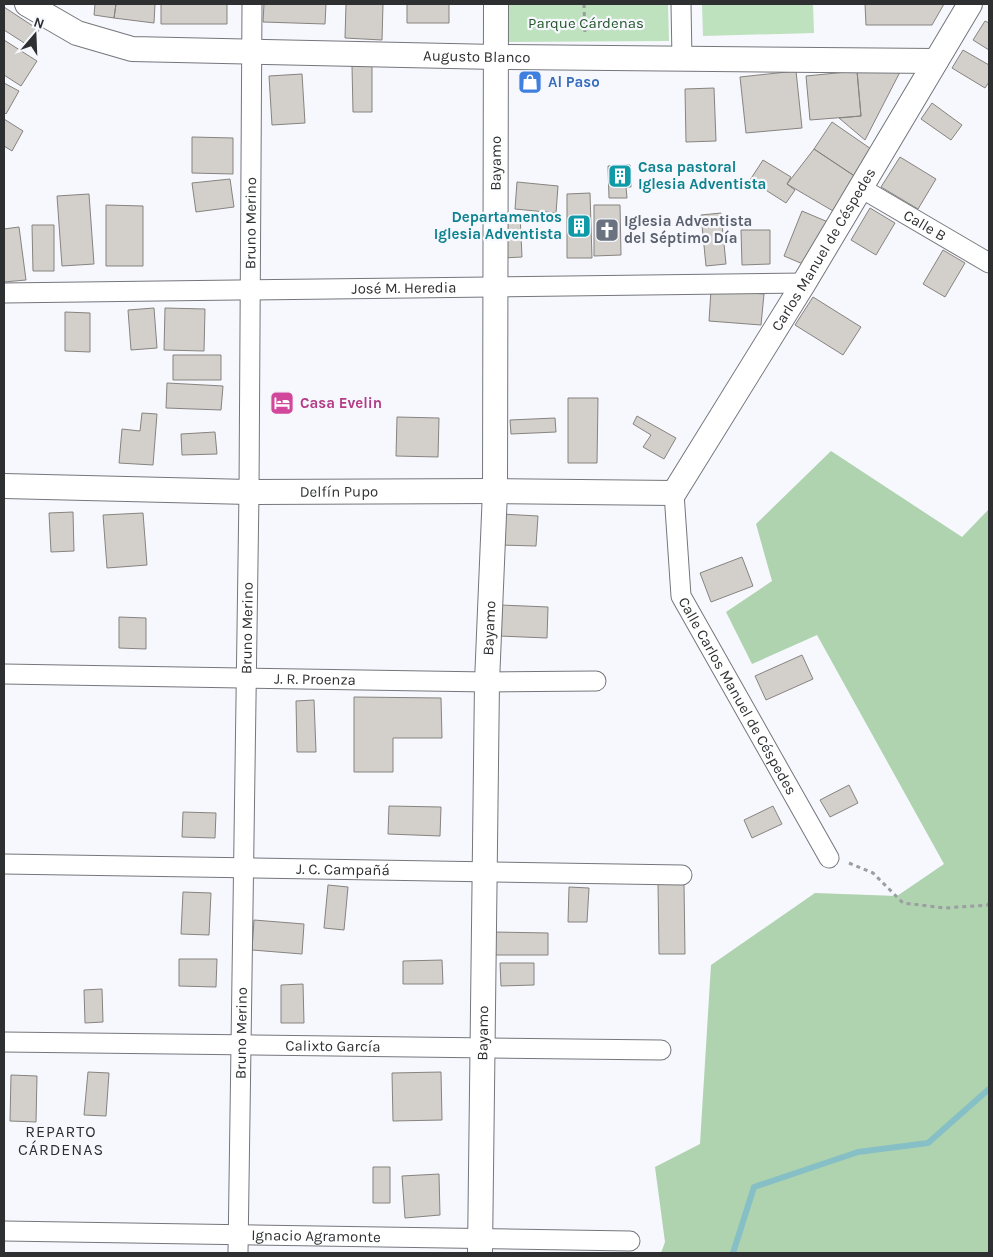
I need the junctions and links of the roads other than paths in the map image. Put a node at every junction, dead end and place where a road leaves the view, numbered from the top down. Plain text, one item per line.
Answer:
1 (27, 4) edge
2 (252, 4) edge
3 (496, 4) edge
4 (681, 4) edge
5 (970, 4) edge
6 (252, 51) junction
7 (496, 57) junction
8 (682, 59) junction
9 (936, 61) junction
10 (861, 188) junction
11 (989, 263) edge
12 (804, 283) junction
13 (495, 287) junction
14 (250, 290) junction
15 (4, 292) edge
16 (4, 486) edge
17 (495, 491) junction
18 (249, 492) junction
19 (674, 493) junction
20 (4, 674) edge
21 (246, 679) junction
22 (596, 681) dead end
23 (487, 682) junction
24 (829, 858) road end
25 (4, 864) edge
26 (243, 867) junction
27 (485, 871) junction
28 (682, 875) dead end
29 (4, 1042) edge
30 (241, 1044) junction
31 (482, 1046) junction
32 (661, 1050) dead end
33 (4, 1231) edge
34 (238, 1234) junction
35 (630, 1241) dead end
36 (480, 1245) edge
37 (238, 1253) edge

1 - 6 street, Augusto Blanco
2 - 6 street, Bruno Merino
3 - 7 street, Bayamo
4 - 8 street
5 - 9 street, Carlos Manuel de Céspedes
6 - 7 street, Augusto Blanco
6 - 14 street, Bruno Merino
7 - 8 street, Augusto Blanco
7 - 13 street, Bayamo
8 - 9 street, Augusto Blanco
9 - 10 street, Carlos Manuel de Céspedes
10 - 11 street, Calle B
10 - 12 street, Carlos Manuel de Céspedes
12 - 13 street, José M. Heredia
12 - 19 street, Carlos Manuel de Céspedes
13 - 14 street, José M. Heredia
13 - 17 street, Bayamo
14 - 15 street, José M. Heredia
14 - 18 street, Bruno Merino
16 - 18 street, Delfín Pupo
17 - 18 street, Delfín Pupo
17 - 19 street, Delfín Pupo
17 - 23 street, Bayamo
18 - 21 street, Bruno Merino
19 - 24 street, Calle Carlos Manuel de Céspedes
20 - 21 street, J. R. Proenza
21 - 23 street, J. R. Proenza
21 - 26 street, Bruno Merino
22 - 23 street, J. R. Proenza
23 - 27 street, Bayamo
25 - 26 street, J. C. Campañá
26 - 27 street, J. C. Campañá
26 - 30 street, Bruno Merino
27 - 28 street, J. C. Campañá
27 - 31 street, Bayamo
29 - 30 street, Calixto García
30 - 31 street, Calixto García
30 - 34 street, Bruno Merino
31 - 32 street, Calixto García
31 - 36 street, Bayamo
33 - 34 street, Ignacio Agramonte
34 - 36 street, Ignacio Agramonte
34 - 37 street, Bruno Merino
35 - 36 street, Ignacio Agramonte

